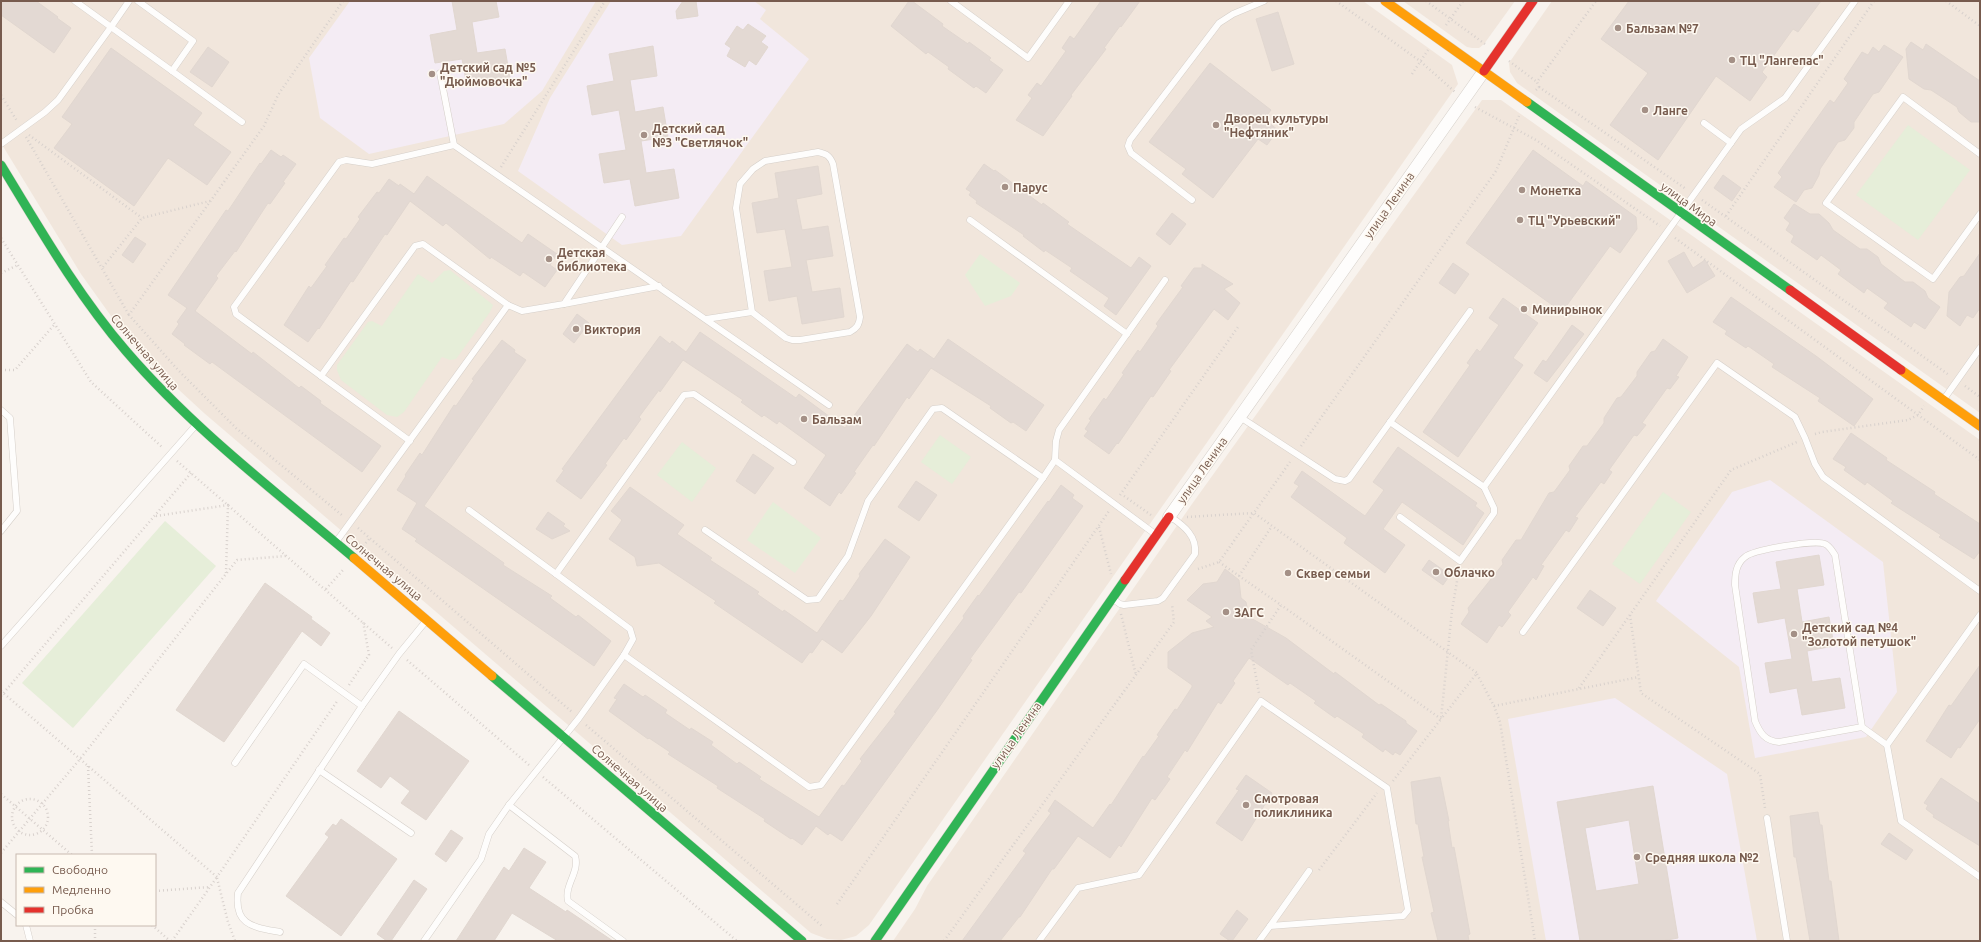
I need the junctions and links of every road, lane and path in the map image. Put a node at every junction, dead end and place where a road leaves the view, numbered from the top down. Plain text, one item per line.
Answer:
1 (75, 1) edge
2 (129, 1) edge
3 (138, 1) edge
4 (343, 1) edge
5 (605, 1) edge
6 (951, 1) edge
7 (1069, 1) edge
8 (1264, 1) edge
9 (1336, 1) edge
10 (1385, 1) edge
11 (1426, 1) edge
12 (1463, 1) edge
13 (1533, 1) edge
14 (1596, 1) edge
15 (1855, 1) edge
16 (1874, 1) edge
17 (1946, 1) edge
18 (1451, 19) junction
19 (1980, 26) edge
20 (111, 27) junction
21 (1437, 37) junction
22 (1497, 52) junction
23 (1420, 61) junction
24 (172, 71) junction
25 (1484, 71) junction
26 (440, 74) dead end
27 (1412, 74) dead end
28 (1537, 82) junction
29 (1539, 87) junction
30 (1, 95) edge
31 (1465, 99) junction
32 (1528, 103) junction
33 (242, 122) dead end
34 (1704, 123) dead end
35 (1512, 128) junction
36 (22, 130) junction
37 (1731, 143) junction
38 (1, 144) edge
39 (454, 145) junction
40 (1980, 154) edge
41 (1, 165) edge
42 (497, 174) junction
43 (1694, 195) junction
44 (1192, 200) dead end
45 (210, 201) junction
46 (1681, 213) junction
47 (1980, 214) edge
48 (622, 217) dead end
49 (1726, 217) junction
50 (142, 218) junction
51 (970, 220) dead end
52 (1668, 232) junction
53 (1, 238) edge
54 (602, 247) junction
55 (18, 265) junction
56 (103, 267) junction
57 (1, 273) edge
58 (1165, 280) dead end
59 (659, 286) junction
60 (564, 304) junction
61 (508, 305) junction
62 (1470, 311) dead end
63 (752, 312) junction
64 (129, 315) junction
65 (706, 319) junction
66 (54, 325) junction
67 (1238, 327) dead end
68 (1127, 334) junction
69 (1980, 348) edge
70 (1, 370) edge
71 (321, 376) junction
72 (1957, 380) junction
73 (1980, 397) edge
74 (1943, 400) junction
75 (829, 405) dead end
76 (1, 410) edge
77 (1918, 415) junction
78 (1240, 417) junction
79 (1390, 422) junction
80 (197, 424) junction
81 (1980, 426) edge
82 (1805, 438) junction
83 (410, 441) junction
84 (1296, 453) junction
85 (169, 455) junction
86 (1056, 460) junction
87 (1980, 460) edge
88 (793, 462) dead end
89 (191, 473) junction
90 (1043, 478) junction
91 (1484, 487) junction
92 (1121, 494) junction
93 (1114, 503) junction
94 (228, 505) junction
95 (468, 510) dead end
96 (1254, 513) junction
97 (156, 516) junction
98 (1169, 516) junction
99 (1400, 517) dead end
100 (350, 522) junction
101 (1272, 526) junction
102 (705, 530) dead end
103 (1, 531) edge
104 (1156, 535) junction
105 (336, 542) junction
106 (286, 556) junction
107 (1460, 561) junction
108 (1218, 562) junction
109 (1195, 570) dead end
110 (226, 574) junction
111 (556, 574) junction
112 (1239, 576) junction
113 (1980, 591) edge
114 (1112, 598) junction
115 (1172, 600) dead end
116 (1281, 605) junction
117 (1630, 614) junction
118 (1980, 615) edge
119 (427, 620) junction
120 (363, 622) junction
121 (1523, 632) dead end
122 (1, 646) edge
123 (1448, 652) junction
124 (399, 654) junction
125 (624, 655) junction
126 (1477, 673) junction
127 (1639, 677) junction
128 (1580, 688) junction
129 (2, 692) edge
130 (343, 693) junction
131 (1, 696) edge
132 (1261, 701) junction
133 (362, 706) junction
134 (1494, 706) junction
135 (579, 718) junction
136 (1441, 719) junction
137 (1862, 727) junction
138 (563, 737) junction
139 (1887, 745) junction
140 (80, 759) junction
141 (235, 763) dead end
142 (88, 765) junction
143 (319, 770) junction
144 (536, 771) junction
145 (1385, 786) junction
146 (1, 794) edge
147 (42, 803) junction
148 (509, 805) junction
149 (15, 806) junction
150 (30, 818) junction
151 (1767, 818) joint
152 (44, 830) junction
153 (19, 832) junction
154 (411, 833) dead end
155 (1, 853) edge
156 (71, 854) edge
157 (92, 854) edge
158 (1309, 871) joint
159 (217, 877) junction
160 (1980, 877) edge
161 (211, 887) junction
162 (156, 891) edge
163 (1, 902) edge
164 (838, 904) dead end
165 (16, 914) edge
166 (26, 926) edge
167 (95, 926) edge
168 (153, 926) edge
169 (822, 926) dead end
170 (1270, 926) junction
171 (280, 932) dead end
172 (30, 941) edge
173 (95, 941) edge
174 (171, 941) edge
175 (235, 941) edge
176 (424, 941) edge
177 (623, 941) edge
178 (737, 941) edge
179 (802, 941) edge
180 (875, 941) edge
181 (944, 941) edge
182 (1039, 941) edge
183 (1259, 941) edge
184 (1535, 941) edge
185 (1787, 941) edge

1 - 20 lane
2 - 20 lane
3 - 24 lane
4 - 45 path
5 - 42 path
6 - 7 lane
8 - 44 lane
9 - 23 path
10 - 21 street, улица Мира
11 - 18 path
12 - 18 path
13 - 22 street, улица Ленина
14 - 28 path
15 - 37 lane
16 - 49 path
17 - 19 path
18 - 21 path
18 - 22 path
20 - 24 lane
20 - 36 lane
21 - 23 path
21 - 25 street, улица Мира
22 - 25 street, улица Ленина
22 - 28 path
23 - 27 path
23 - 31 path
24 - 33 lane
25 - 31 street, улица Ленина
25 - 32 street, улица Мира
26 - 39 lane
28 - 29 path
29 - 32 path
29 - 43 path
30 - 36 path
31 - 35 path
31 - 78 street, улица Ленина
32 - 35 path
32 - 46 street, улица Мира
34 - 37 lane
35 - 52 path
35 - 84 path
36 - 38 lane
36 - 50 path
36 - 56 path
37 - 43 lane
39 - 42 lane
39 - 71 lane
40 - 47 lane
41 - 80 street, Солнечная улица
42 - 54 lane
43 - 46 lane
43 - 49 path
45 - 50 path
45 - 64 path
46 - 52 lane
46 - 74 street, улица Мира
48 - 54 lane
49 - 72 path
50 - 56 path
51 - 68 lane
52 - 77 path
52 - 91 lane
53 - 55 path
54 - 59 lane
54 - 60 lane
55 - 57 path
55 - 66 path
56 - 64 path
58 - 68 lane
59 - 60 lane
59 - 65 lane
60 - 61 lane
61 - 71 lane
61 - 83 lane
62 - 79 lane
63 - 63 lane
63 - 65 lane
64 - 100 path
65 - 75 lane
66 - 70 path
66 - 85 path
67 - 92 path
68 - 86 lane
69 - 72 lane
71 - 83 lane
72 - 73 path
72 - 74 lane
74 - 81 street, улица Мира
76 - 103 lane
77 - 82 path
77 - 87 path
78 - 84 lane
78 - 98 street, улица Ленина
79 - 84 lane
79 - 91 lane
80 - 85 lane
80 - 105 street, Солнечная улица
82 - 113 lane
82 - 117 path
82 - 121 lane
83 - 100 lane
84 - 96 path
85 - 89 path
85 - 122 lane
86 - 90 lane
86 - 93 lane
88 - 111 lane
89 - 94 path
89 - 97 path
90 - 102 lane
90 - 125 lane
91 - 107 lane
92 - 93 path
92 - 98 path
93 - 104 lane
93 - 164 path
94 - 97 path
94 - 106 path
94 - 110 path
95 - 111 lane
96 - 98 path
96 - 101 path
96 - 108 path
97 - 129 path
98 - 104 street, улица Ленина
98 - 114 lane
99 - 107 lane
100 - 105 lane
100 - 135 path
101 - 112 path
101 - 123 path
104 - 114 street, улица Ленина
105 - 119 street, Солнечная улица
106 - 110 path
106 - 120 path
107 - 123 path
108 - 109 path
108 - 112 path
110 - 140 path
111 - 125 lane
112 - 116 path
114 - 180 street, улица Ленина
115 - 181 path
116 - 132 path
116 - 136 path
117 - 127 path
117 - 128 path
118 - 139 lane
119 - 124 lane
119 - 138 street, Солнечная улица
120 - 124 path
120 - 130 path
123 - 126 path
123 - 136 path
124 - 133 lane
124 - 144 path
125 - 135 lane
126 - 134 path
126 - 136 path
127 - 128 path
127 - 151 path
128 - 134 path
129 - 131 path
129 - 140 path
130 - 133 lane
130 - 141 lane
130 - 159 path
132 - 145 lane
132 - 182 lane
133 - 143 lane
134 - 184 path
135 - 138 lane
135 - 169 path
136 - 145 path
137 - 137 lane
137 - 139 lane
138 - 144 lane
138 - 179 street, Солнечная улица
139 - 160 lane
140 - 142 path
140 - 147 path
142 - 157 path
142 - 159 path
143 - 154 lane
143 - 171 lane
144 - 148 lane
144 - 178 path
145 - 158 path
145 - 170 lane
146 - 149 path
147 - 149 path
147 - 150 path
147 - 152 path
148 - 176 lane
148 - 177 lane
149 - 150 path
149 - 153 path
150 - 152 path
150 - 153 path
151 - 185 lane
152 - 153 path
152 - 156 path
153 - 155 path
158 - 170 lane
159 - 161 path
159 - 175 path
161 - 162 path
161 - 174 path
163 - 165 lane
166 - 172 lane
167 - 173 path
168 - 174 path
170 - 183 lane

